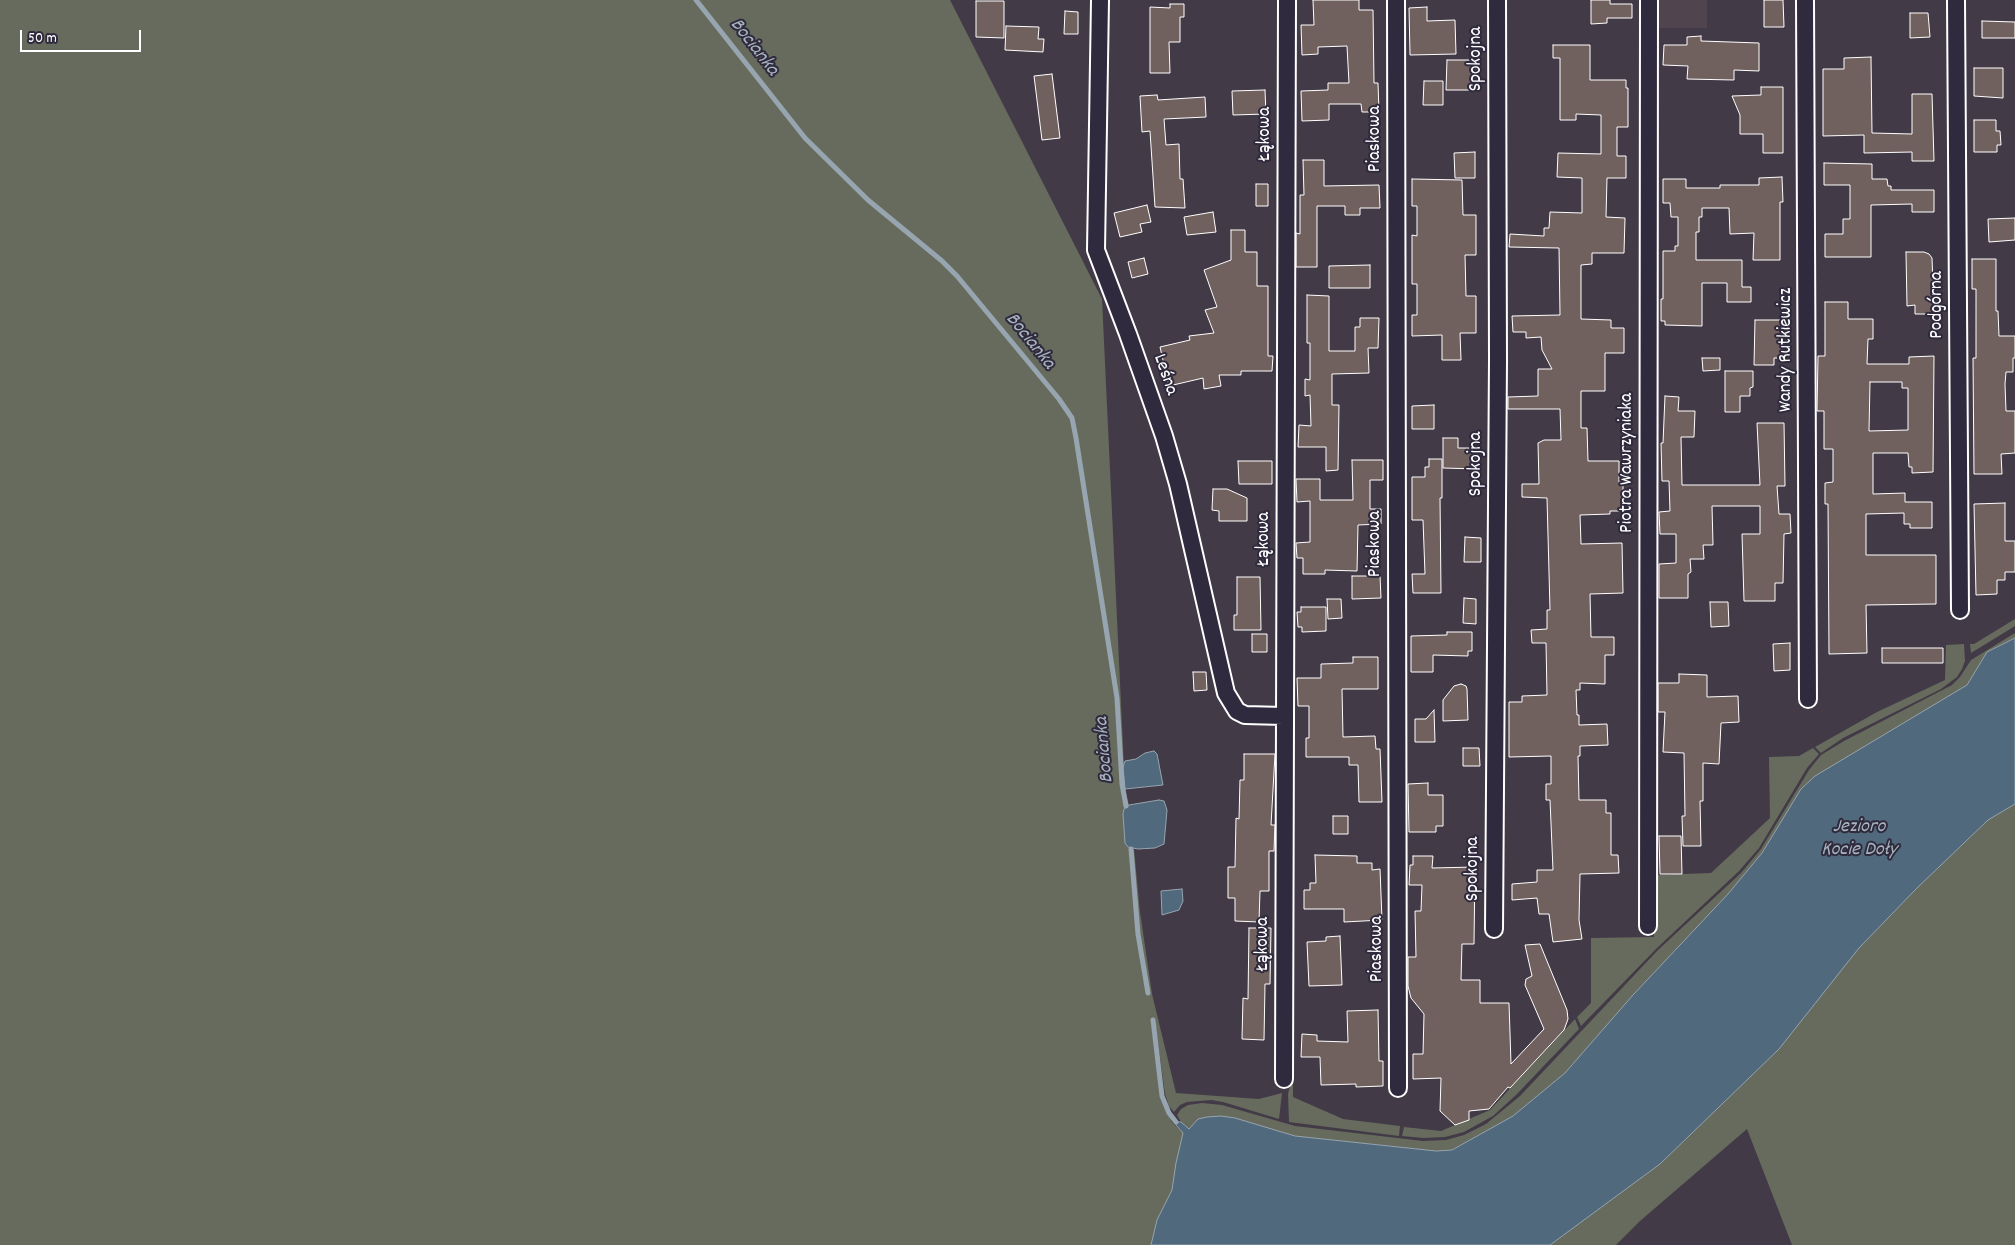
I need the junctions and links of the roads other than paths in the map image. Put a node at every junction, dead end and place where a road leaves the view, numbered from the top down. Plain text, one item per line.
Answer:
1 (1100, 0) edge
2 (1287, 0) edge
3 (1396, 0) edge
4 (1497, 0) edge
5 (1650, 0) edge
6 (1805, 0) edge
7 (1956, 0) edge
8 (1960, 610) dead end
9 (1808, 699) dead end
10 (1284, 716) junction
11 (1648, 926) dead end
12 (1494, 928) dead end
13 (1284, 1079) dead end
14 (1398, 1088) dead end

1 - 10 street, Leśna
2 - 10 street, Łąkowa
3 - 14 street, Piaskowa
4 - 12 street, Spokojna
5 - 11 street, Piotra Wawrzyniaka
6 - 9 street, Wandy Rutkiewicz
7 - 8 street, Podgórna
10 - 13 street, Łąkowa

